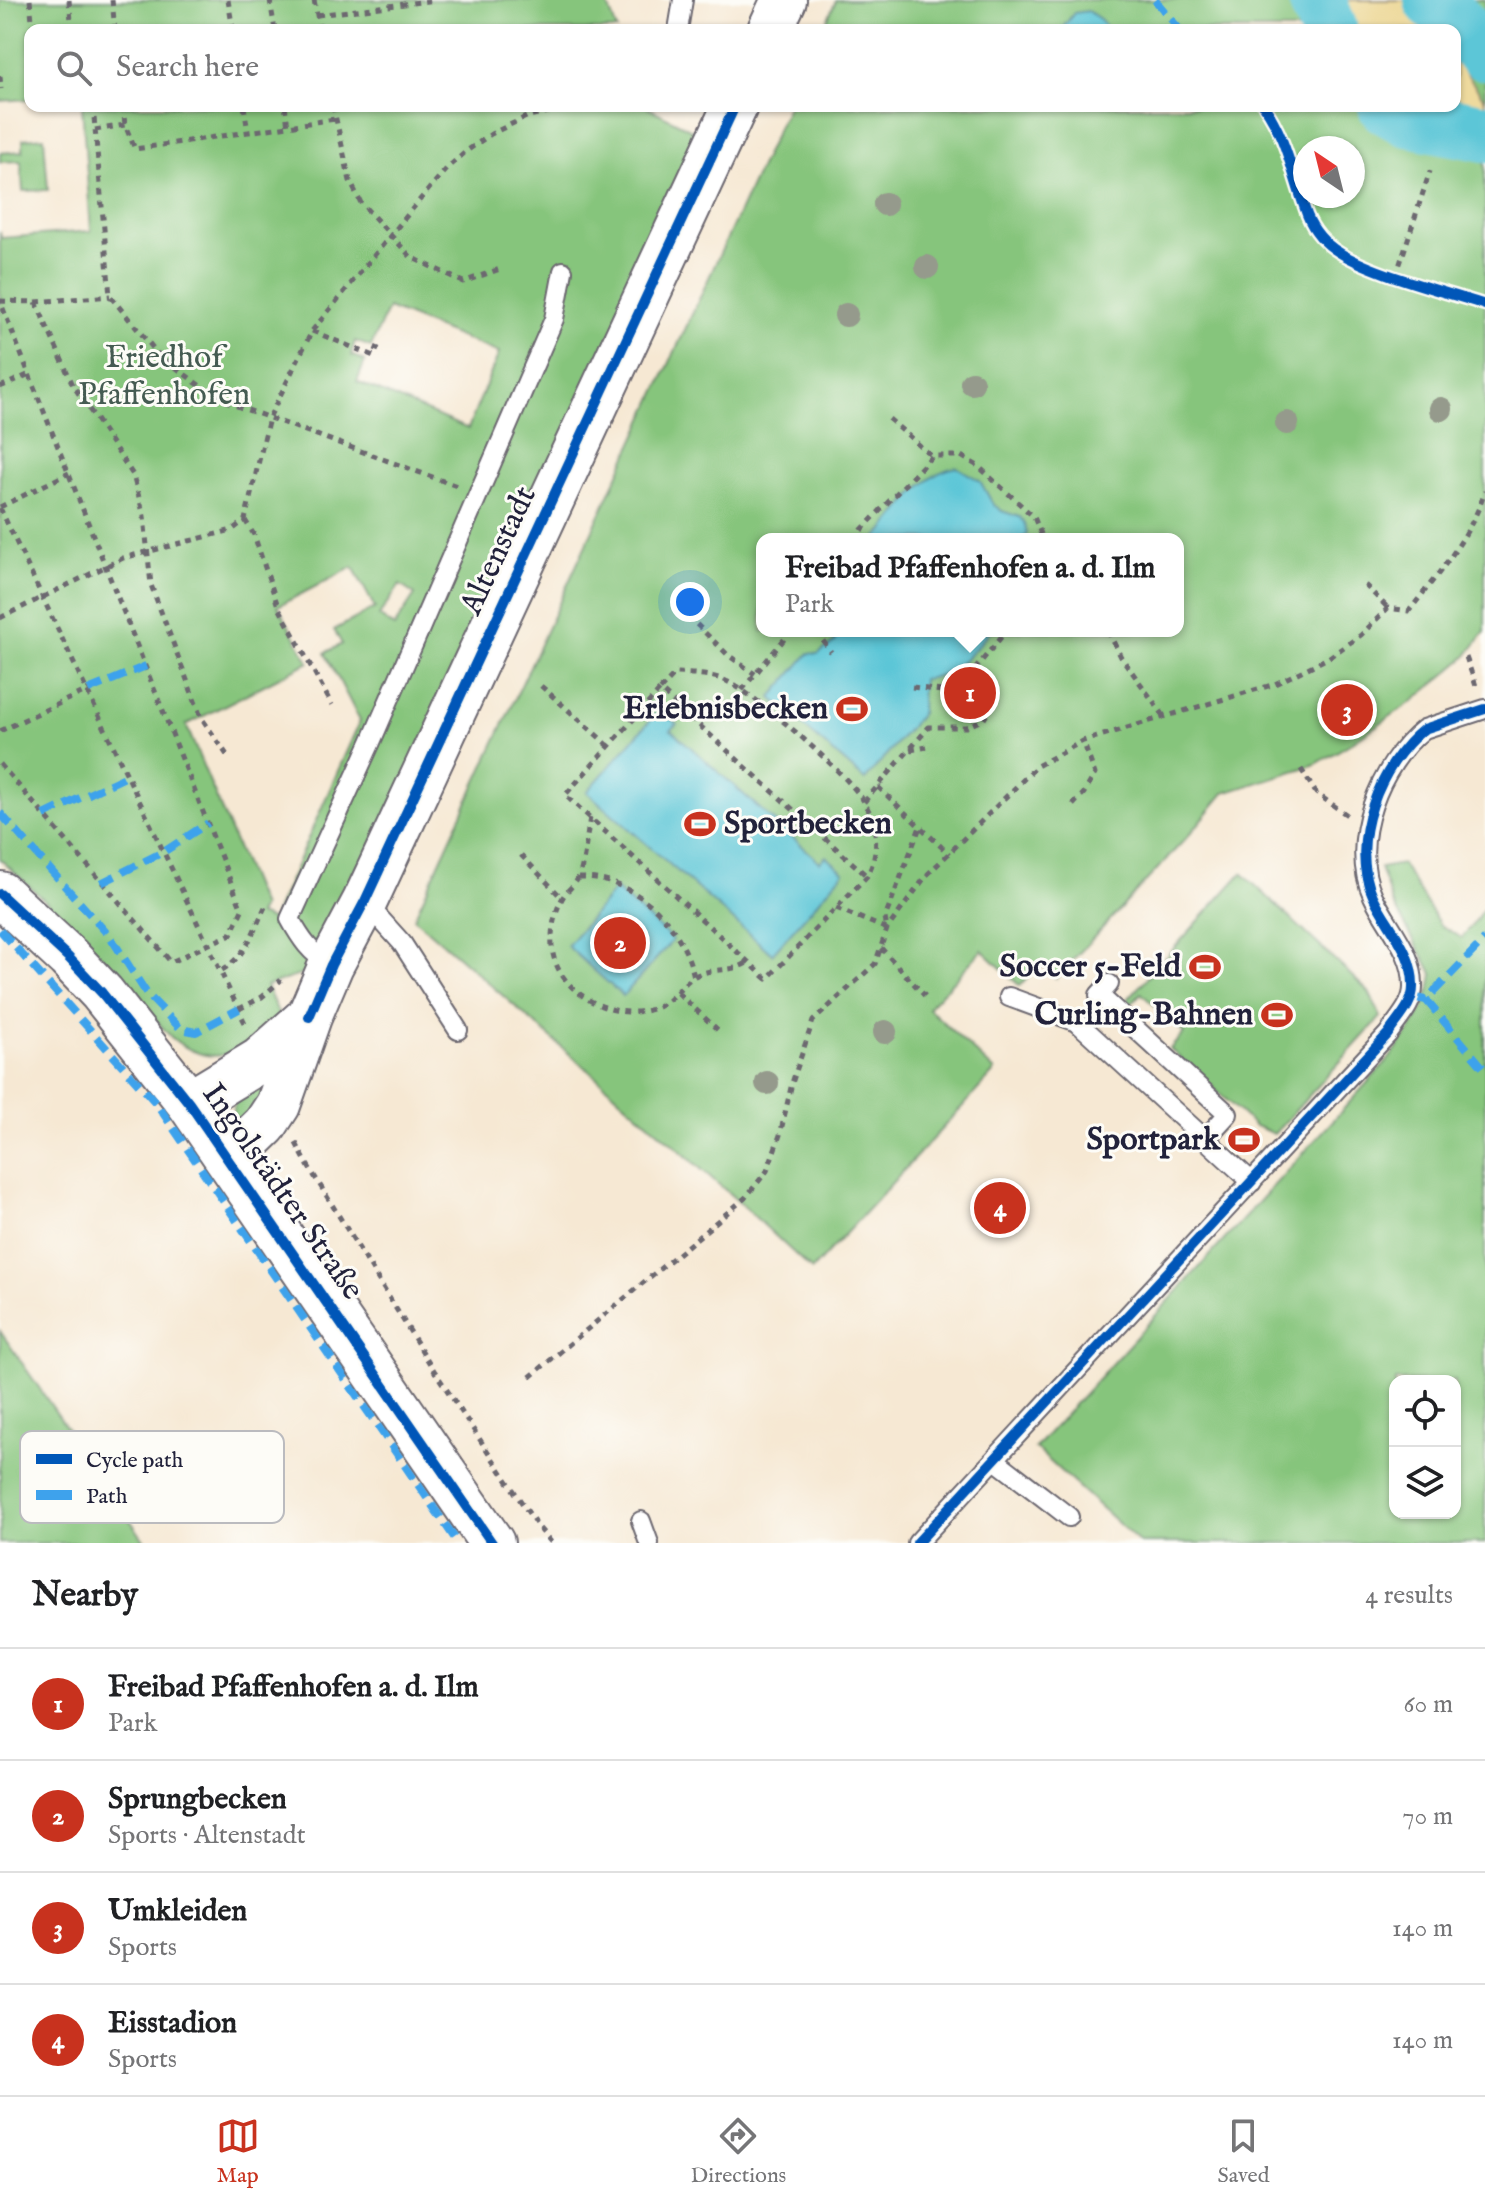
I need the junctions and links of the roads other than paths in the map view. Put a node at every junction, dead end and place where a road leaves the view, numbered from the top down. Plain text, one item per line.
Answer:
1 (683, 0) edge
2 (784, 0) edge
3 (679, 24) edge
4 (773, 24) edge
5 (732, 112) edge
6 (563, 271) dead end
7 (1485, 709) edge
8 (0, 894) edge
9 (365, 901) junction
10 (320, 957) junction
11 (1109, 984) dead end
12 (1009, 997) dead end
13 (309, 1017) junction
14 (458, 1030) dead end
15 (189, 1103) junction
16 (1205, 1139) junction
17 (230, 1159) junction
18 (1252, 1182) junction
19 (995, 1460) junction
20 (1069, 1517) dead end
21 (641, 1521) dead end
22 (492, 1543) edge
23 (649, 1543) edge
24 (917, 1543) edge

1 - 3 lane
2 - 4 street
5 - 9 street, Altenstadt
6 - 10 lane
7 - 18 lane
8 - 15 street, Ingolstädter Straße
9 - 10 street, Altenstadt
9 - 14 lane
10 - 13 street, Altenstadt
11 - 16 lane
12 - 16 lane
13 - 15 street, Altenstadt
13 - 17 street, Altenstadt
15 - 17 street, Ingolstädter Straße
16 - 18 lane
17 - 22 street, Ingolstädter Straße
18 - 19 lane
19 - 20 lane
19 - 24 lane
21 - 23 lane

